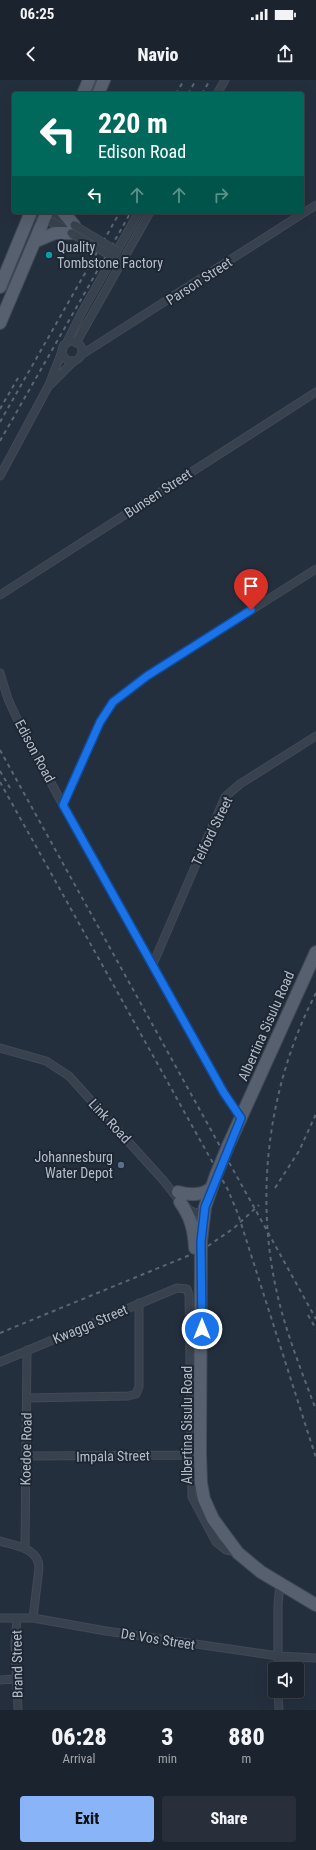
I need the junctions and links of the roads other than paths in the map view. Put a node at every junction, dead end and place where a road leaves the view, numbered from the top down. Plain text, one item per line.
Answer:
1 (89, 80) edge
2 (104, 80) edge
3 (225, 80) edge
4 (84, 92) edge
5 (99, 92) edge
6 (218, 92) edge
7 (316, 205) edge
8 (304, 213) edge
9 (31, 214) edge
10 (47, 214) edge
11 (64, 214) edge
12 (138, 214) edge
13 (149, 214) edge
14 (302, 214) edge
15 (72, 229) junction
16 (36, 241) junction
17 (115, 254) junction
18 (0, 287) edge
19 (0, 323) edge
20 (72, 345) junction
21 (96, 347) junction
22 (81, 355) junction
23 (74, 361) junction
24 (49, 385) junction
25 (316, 392) edge
26 (0, 476) edge
27 (316, 569) edge
28 (0, 595) edge
29 (0, 673) edge
30 (316, 736) edge
31 (63, 805) junction
32 (316, 952) edge
33 (153, 964) junction
34 (0, 1048) edge
35 (241, 1118) junction
36 (163, 1180) junction
37 (214, 1181) junction
38 (179, 1197) junction
39 (205, 1208) junction
40 (139, 1304) junction
41 (202, 1313) junction
42 (27, 1350) junction
43 (0, 1362) edge
44 (27, 1398) junction
45 (195, 1455) junction
46 (26, 1456) junction
47 (0, 1541) edge
48 (25, 1548) junction
49 (280, 1584) junction
50 (316, 1604) edge
51 (0, 1618) edge
52 (17, 1618) junction
53 (32, 1618) junction
54 (278, 1656) junction
55 (316, 1658) edge
56 (278, 1662) edge
57 (16, 1679) junction
58 (0, 1680) edge
59 (278, 1698) edge
60 (18, 1710) edge
61 (279, 1710) edge

1 - 4 main road
2 - 5 main road
3 - 6 street
7 - 8 street, Parson Street
9 - 18 main road
10 - 15 street
10 - 16 main road
11 - 15 main road
12 - 17 street
13 - 20 street
14 - 21 street, Parson Street
15 - 16 main road
15 - 17 street, bridge
16 - 19 main road
17 - 20 street
20 - 21 street
20 - 22 street
20 - 23 street
20 - 24 street
21 - 22 street, Parson Street
22 - 23 street, Parson Street
23 - 24 street
24 - 26 street
25 - 28 street, Bunsen Street
27 - 31 street
29 - 31 street, Edison Road
30 - 33 street, Telford Street
31 - 33 street, Edison Road
32 - 35 main road, Albertina Sisulu Road
33 - 35 street, Edison Road
34 - 36 street, Link Road
35 - 37 main road, Albertina Sisulu Road, bridge
36 - 38 street, Link Road
36 - 38 street
37 - 38 main road
37 - 39 main road, Albertina Sisulu Road
38 - 39 street
38 - 39 street, Link Road
38 - 41 main road
39 - 41 main road, Albertina Sisulu Road
40 - 42 street, Kwagga Street
40 - 44 street
40 - 45 street, Kwagga Street
41 - 45 main road, Albertina Sisulu Road
42 - 43 street, Kwagga Street
42 - 44 street, Koedoe Road
44 - 46 street, Koedoe Road
45 - 46 street, Impala Street
45 - 49 main road, Albertina Sisulu Road
46 - 48 street, Koedoe Road
47 - 48 street
48 - 53 street, Brand Street
49 - 50 main road, Albertina Sisulu Road
49 - 54 street
51 - 52 street, De Vos Street
52 - 53 street, De Vos Street
52 - 57 street, Brand Street
53 - 54 street, De Vos Street
54 - 55 street, De Vos Street
54 - 56 street
57 - 58 street
57 - 60 street, Brand Street
59 - 61 street

